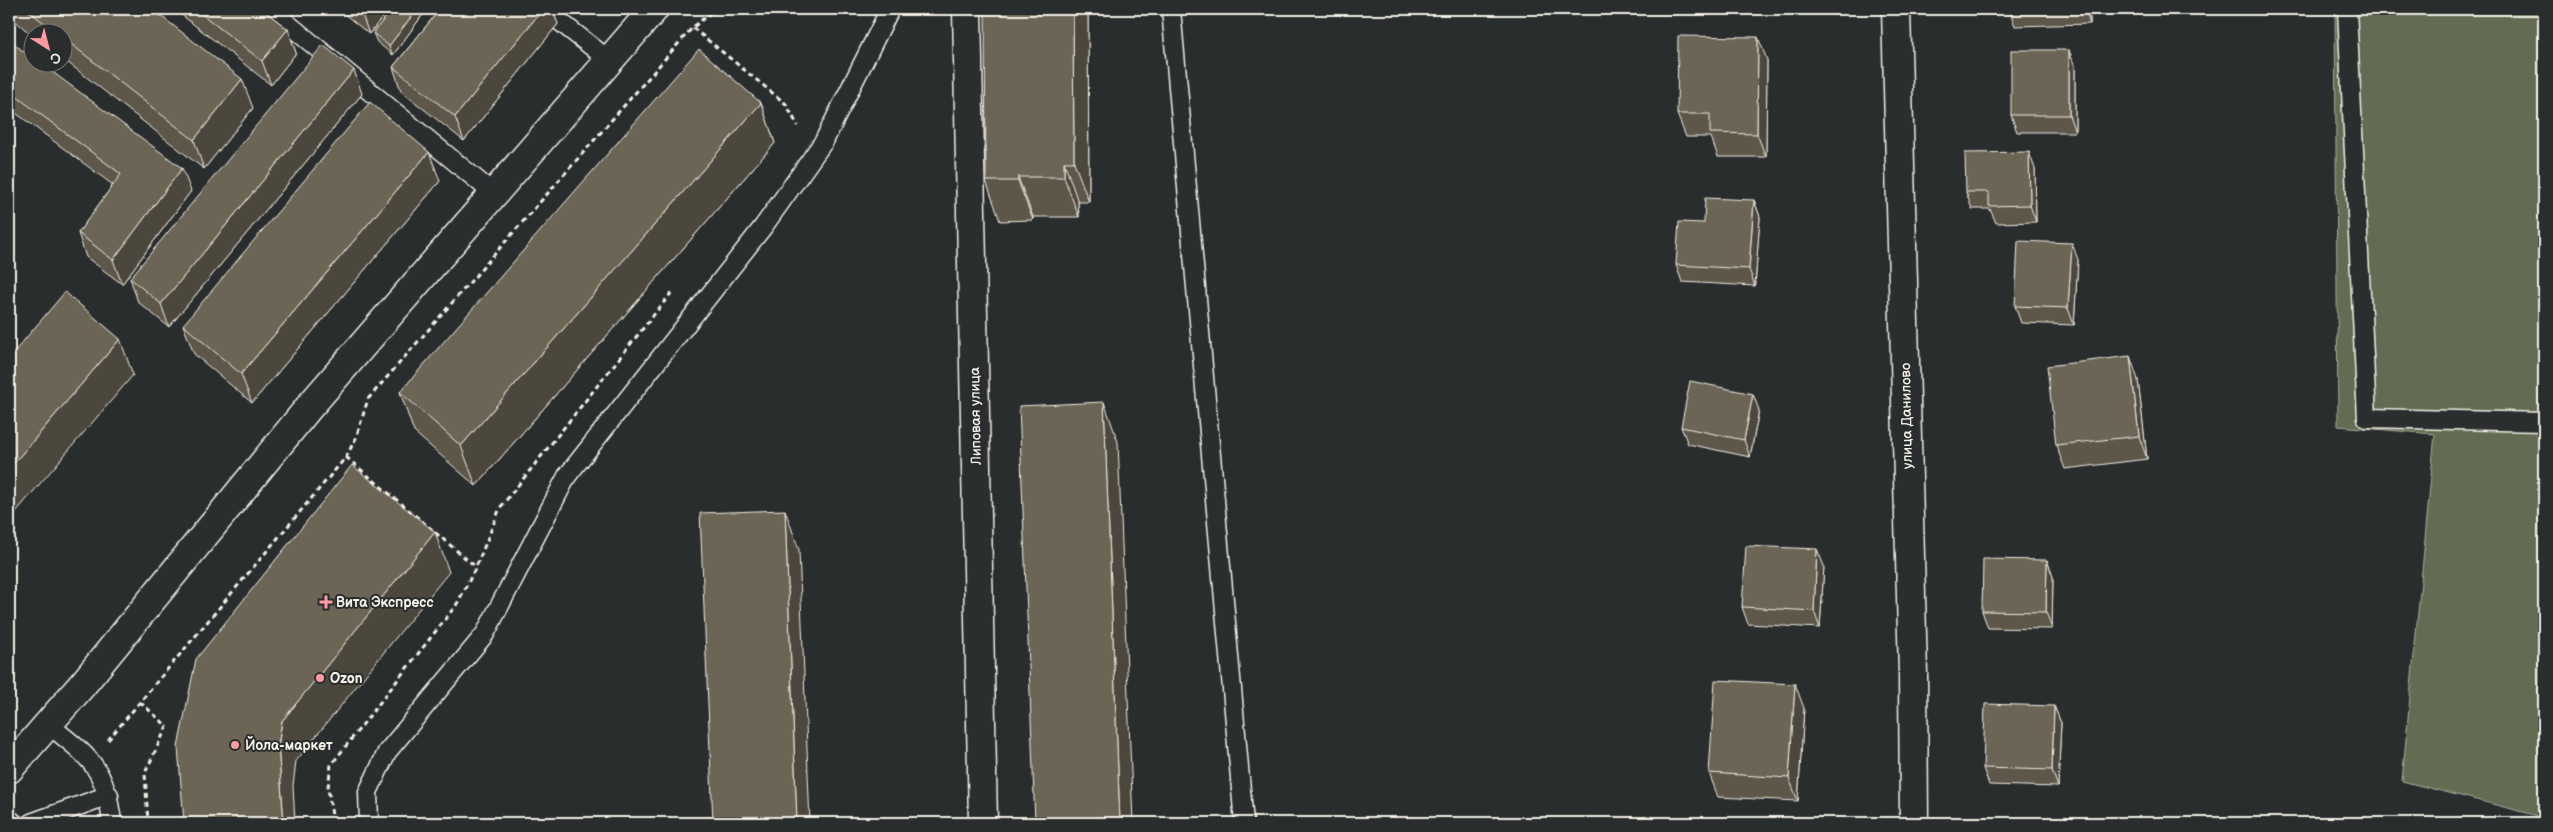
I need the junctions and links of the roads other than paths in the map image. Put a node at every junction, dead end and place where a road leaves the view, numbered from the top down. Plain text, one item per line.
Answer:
1 (270, 9) edge
2 (544, 9) edge
3 (654, 9) edge
4 (890, 9) edge
5 (967, 9) edge
6 (1171, 9) edge
7 (1896, 9) edge
8 (2347, 9) edge
9 (610, 61) junction
10 (494, 194) junction
11 (2544, 422) edge
12 (48, 724) junction
13 (9, 769) edge
14 (109, 795) junction
15 (9, 818) edge
16 (14, 823) edge
17 (31, 823) edge
18 (112, 823) edge
19 (370, 823) edge
20 (983, 823) edge
21 (1244, 823) edge
22 (1914, 823) edge

1 - 10 lane
2 - 9 lane
3 - 9 street
4 - 19 lane
5 - 20 street, Липовая улица
6 - 21 lane
7 - 22 street, улица Данилово
8 - 11 lane
9 - 10 street
10 - 12 street
12 - 13 street
12 - 14 lane
14 - 17 lane
14 - 18 lane
15 - 16 lane

